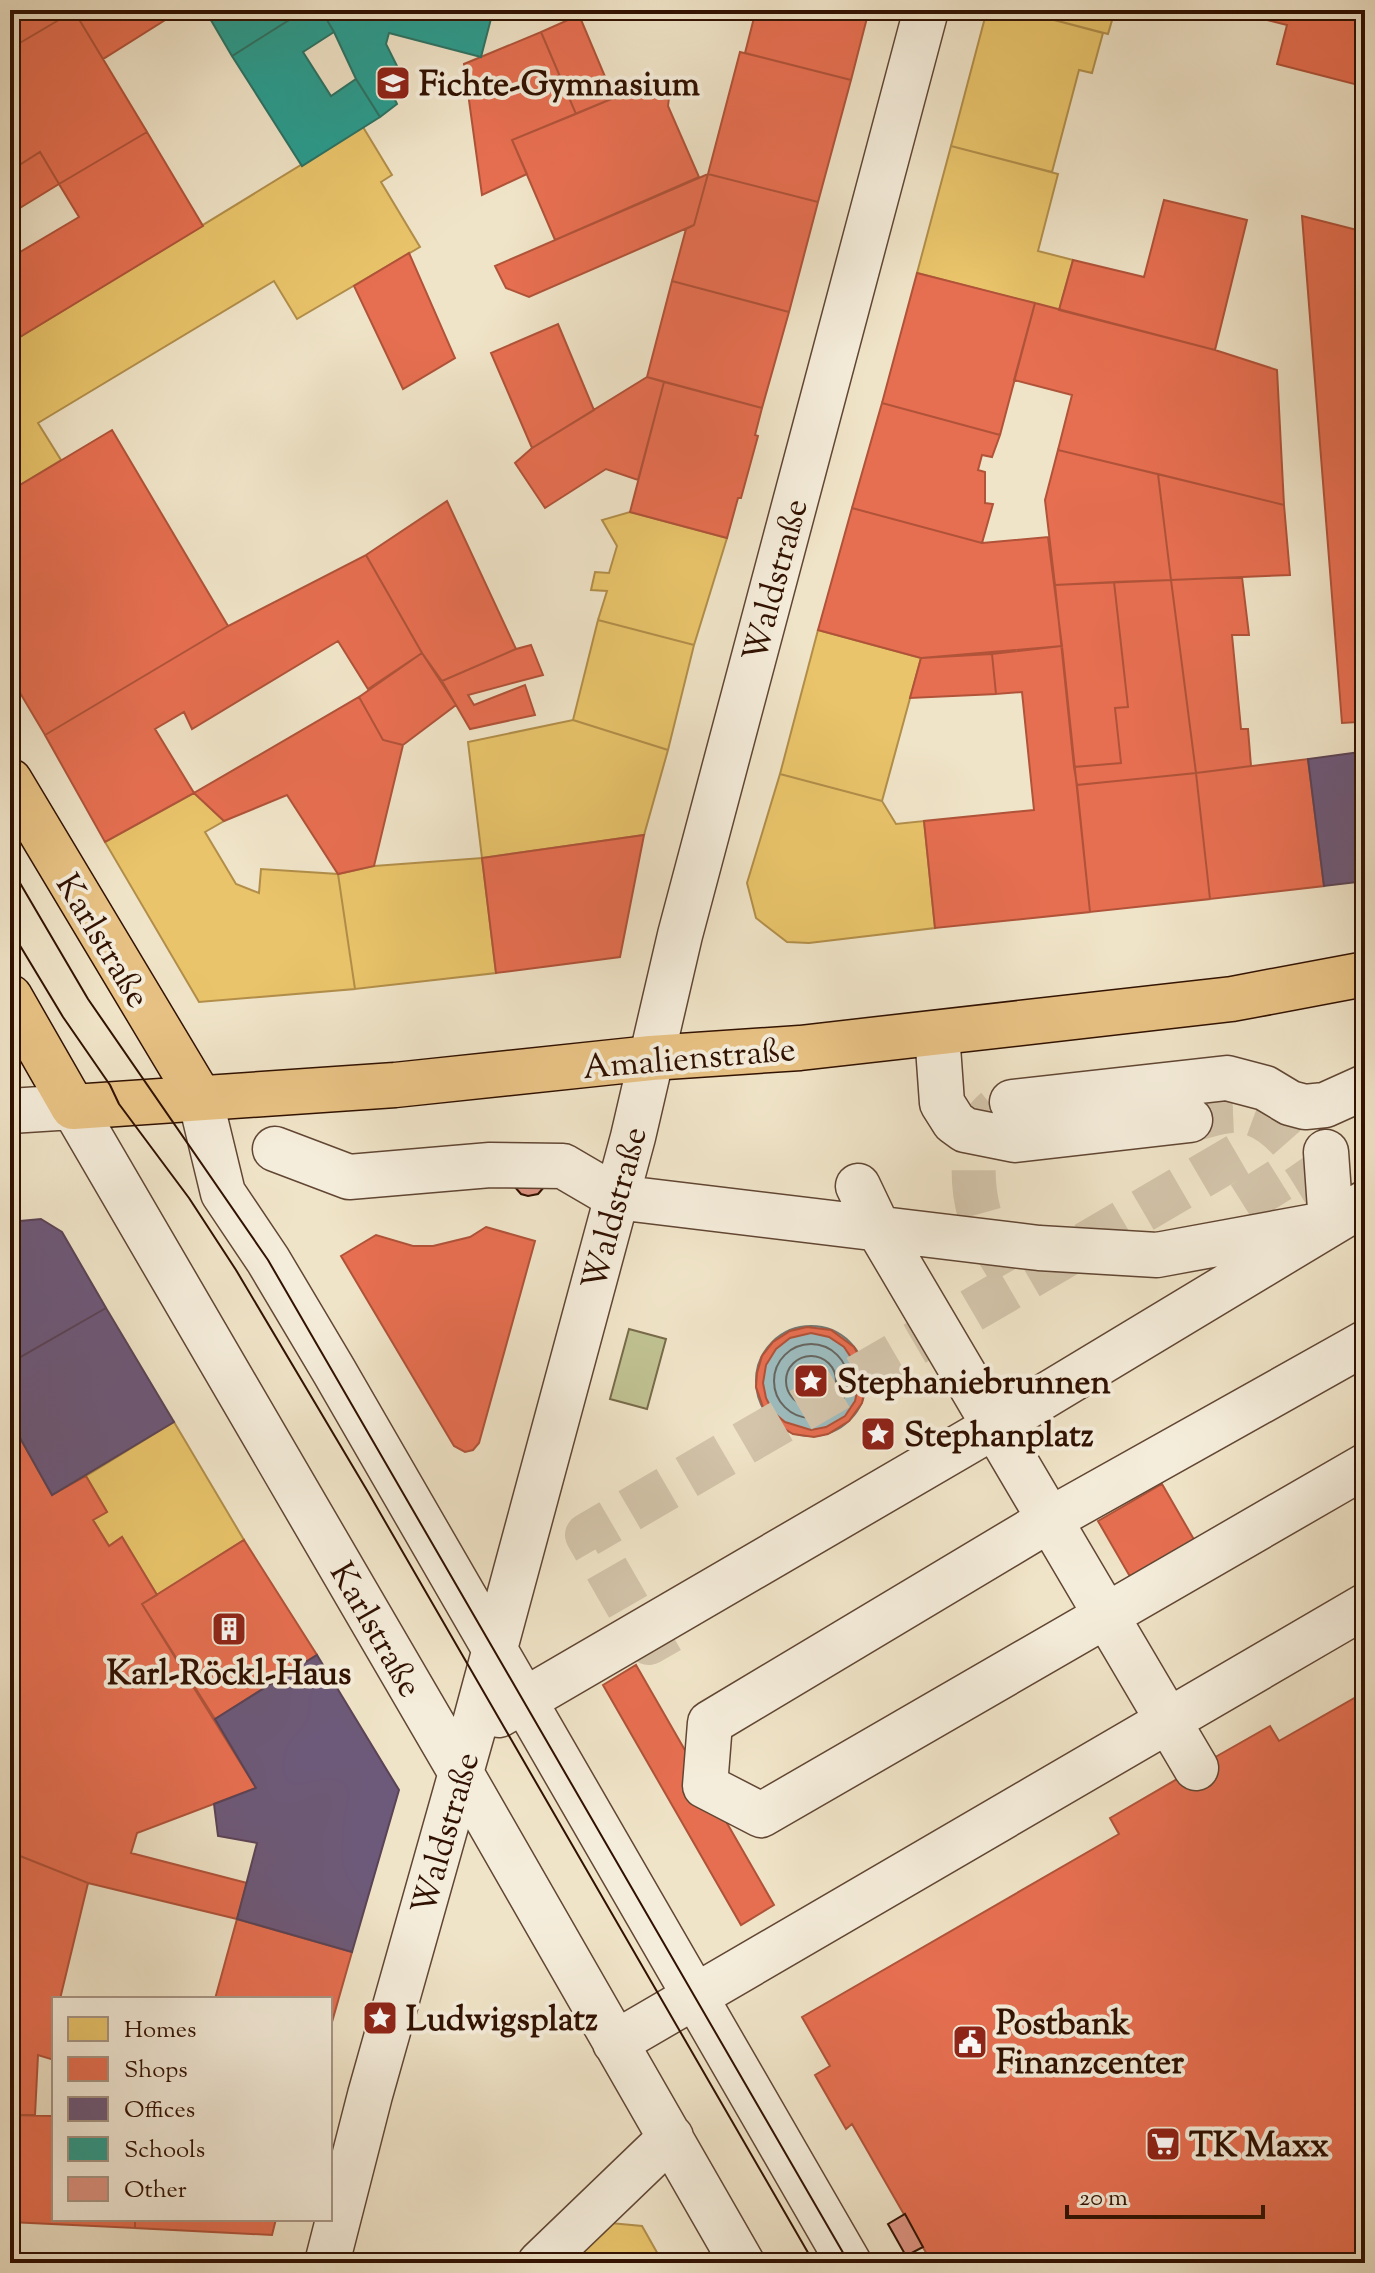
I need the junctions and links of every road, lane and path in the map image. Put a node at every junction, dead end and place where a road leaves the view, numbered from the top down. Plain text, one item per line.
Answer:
1 (926, 10) edge
2 (10, 781) edge
3 (1365, 974) edge
4 (10, 997) edge
5 (937, 1033) junction
6 (651, 1058) junction
7 (1365, 1087) edge
8 (200, 1098) junction
9 (1012, 1102) tunnel mouth
10 (73, 1107) junction
11 (10, 1111) edge
12 (1190, 1120) tunnel mouth
13 (275, 1149) dead end
14 (1326, 1152) dead end
15 (858, 1186) dead end
16 (616, 1197) junction
17 (1348, 1213) edge
18 (879, 1230) junction
19 (1365, 1343) edge
20 (995, 1426) junction
21 (1365, 1466) edge
22 (1049, 1520) junction
23 (1365, 1606) edge
24 (1107, 1616) junction
25 (493, 1648) junction
26 (523, 1700) junction
27 (1168, 1720) junction
28 (473, 1730) junction
29 (1196, 1768) dead end
30 (461, 1773) junction
31 (695, 1996) junction
32 (615, 2043) junction
33 (671, 2137) junction
34 (327, 2263) edge
35 (540, 2263) edge
36 (742, 2263) edge
37 (849, 2263) edge

1 - 6 street, Waldstraße
2 - 8 main road, Karlstraße
3 - 5 main road, Amalienstraße
4 - 10 main road, Karlstraße
5 - 6 main road, Amalienstraße
5 - 12 street
6 - 8 main road, Amalienstraße
6 - 16 street, Waldstraße
7 - 9 street
8 - 10 main road, Amalienstraße
8 - 25 street
10 - 11 street, Amalienstraße
10 - 30 street, Karlstraße
13 - 16 street
14 - 17 street
15 - 18 street
16 - 18 street
16 - 25 street, Waldstraße
17 - 18 street
17 - 20 street
18 - 20 street
19 - 22 street
20 - 22 street
20 - 26 street
21 - 24 street
22 - 24 street
22 - 24 street
23 - 27 street
24 - 27 street
25 - 26 street
25 - 28 street, Waldstraße
26 - 28 street
26 - 31 street
27 - 29 street
27 - 31 street
28 - 30 street, Waldstraße
30 - 32 street, Karlstraße
30 - 34 street, Waldstraße
31 - 32 street
31 - 37 street
32 - 33 street, Karlstraße
33 - 35 street
33 - 36 street, Karlstraße

